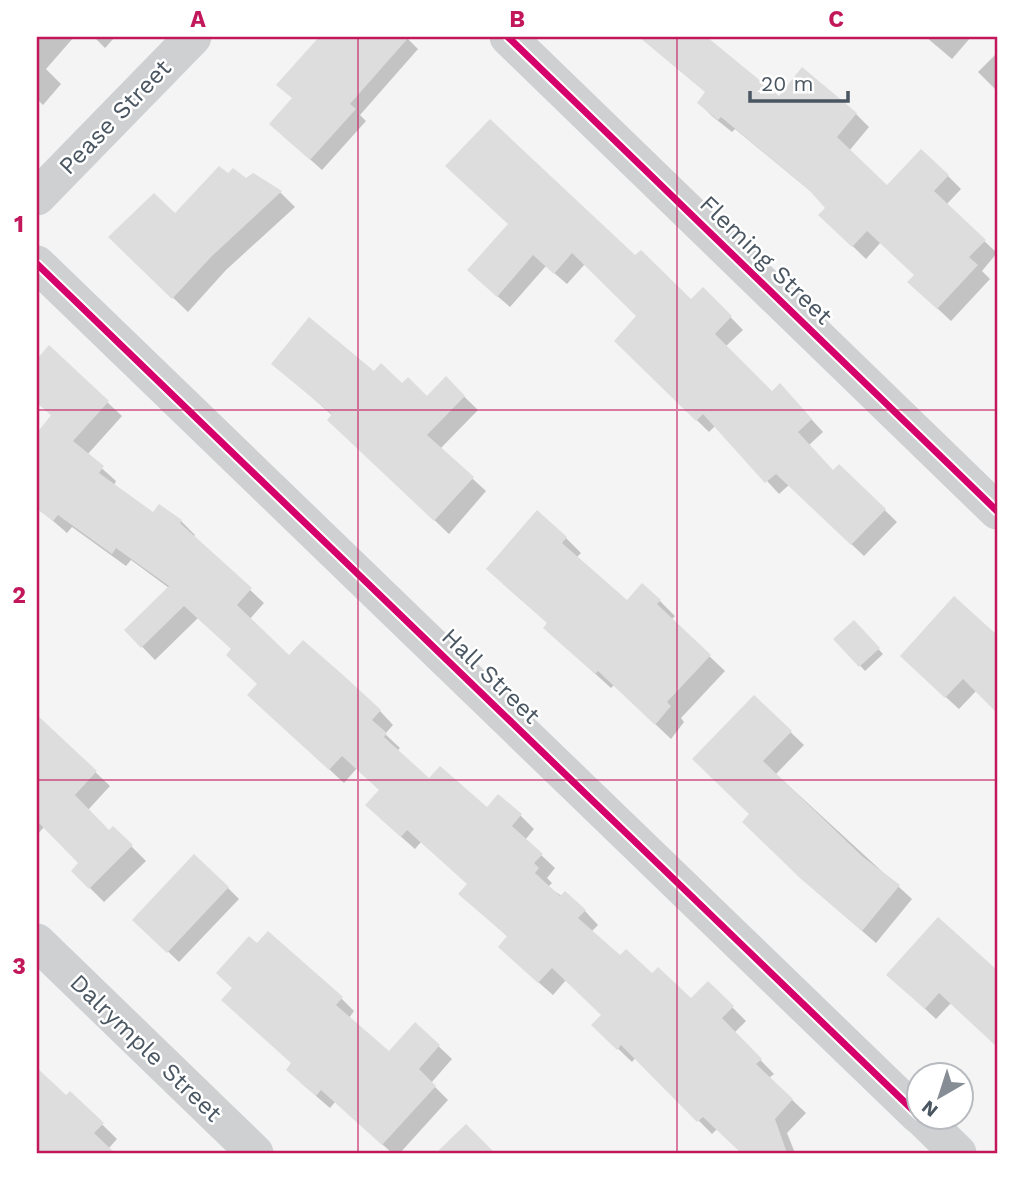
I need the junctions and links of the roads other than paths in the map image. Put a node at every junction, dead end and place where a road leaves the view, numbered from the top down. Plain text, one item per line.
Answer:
1 (192, 37) edge
2 (508, 37) edge
3 (37, 197) edge
4 (37, 264) edge
5 (997, 511) edge
6 (37, 942) edge
7 (904, 1102) edge
8 (934, 1130) edge
9 (256, 1153) edge
10 (958, 1153) edge

1 - 3 street, Pease Street
2 - 5 street, Fleming Street
4 - 7 street, Hall Street
6 - 9 street, Dalrymple Street
8 - 10 street, Hall Street

